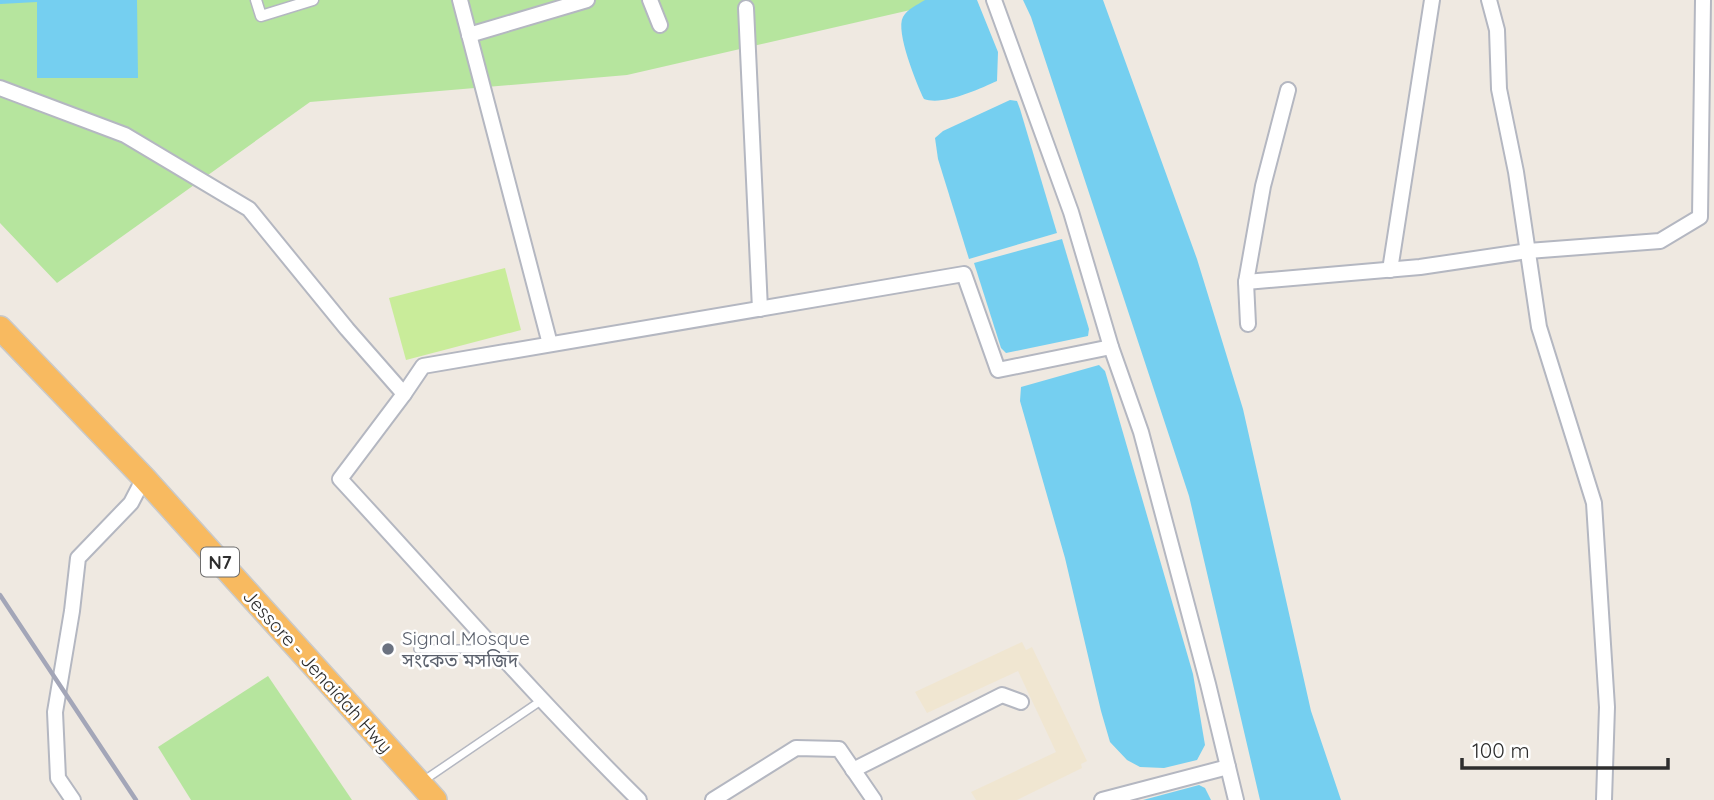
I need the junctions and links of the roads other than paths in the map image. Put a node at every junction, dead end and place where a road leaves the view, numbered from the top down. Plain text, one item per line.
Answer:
1 (256, 0) edge
2 (313, 0) edge
3 (460, 0) edge
4 (587, 0) edge
5 (650, 0) edge
6 (994, 0) edge
7 (1432, 0) edge
8 (1489, 0) edge
9 (1703, 0) edge
10 (746, 8) dead end
11 (660, 25) dead end
12 (469, 36) junction
13 (0, 88) edge
14 (1288, 90) dead end
15 (1528, 251) junction
16 (1390, 270) junction
17 (1246, 282) junction
18 (760, 309) junction
19 (1248, 324) dead end
20 (0, 328) edge
21 (550, 344) junction
22 (1111, 347) junction
23 (404, 394) junction
24 (144, 478) junction
25 (418, 649) dead end
26 (497, 649) junction
27 (542, 700) junction
28 (1021, 702) dead end
29 (1228, 767) junction
30 (853, 770) junction
31 (428, 792) edge
32 (73, 800) edge
33 (639, 800) edge
34 (713, 800) edge
35 (874, 800) edge
36 (1102, 800) edge
37 (1236, 800) edge
38 (1604, 800) edge

1 - 2 street
3 - 12 street
4 - 12 street
5 - 11 street
6 - 22 street
7 - 16 street
8 - 15 street
9 - 15 street
10 - 18 street
12 - 21 street
13 - 23 street
14 - 17 street
15 - 16 street
15 - 38 street
16 - 17 street
17 - 19 street
18 - 21 street
18 - 22 street
20 - 24 highway, Jessore - Jenaidah Hwy / N7
21 - 23 street
22 - 29 street
23 - 26 street
24 - 31 highway, Jessore - Jenaidah Hwy / N7
24 - 32 street
25 - 26 lane
26 - 27 street
27 - 31 lane
27 - 33 street
28 - 30 street
29 - 36 street
29 - 37 street
30 - 34 street
30 - 35 street

